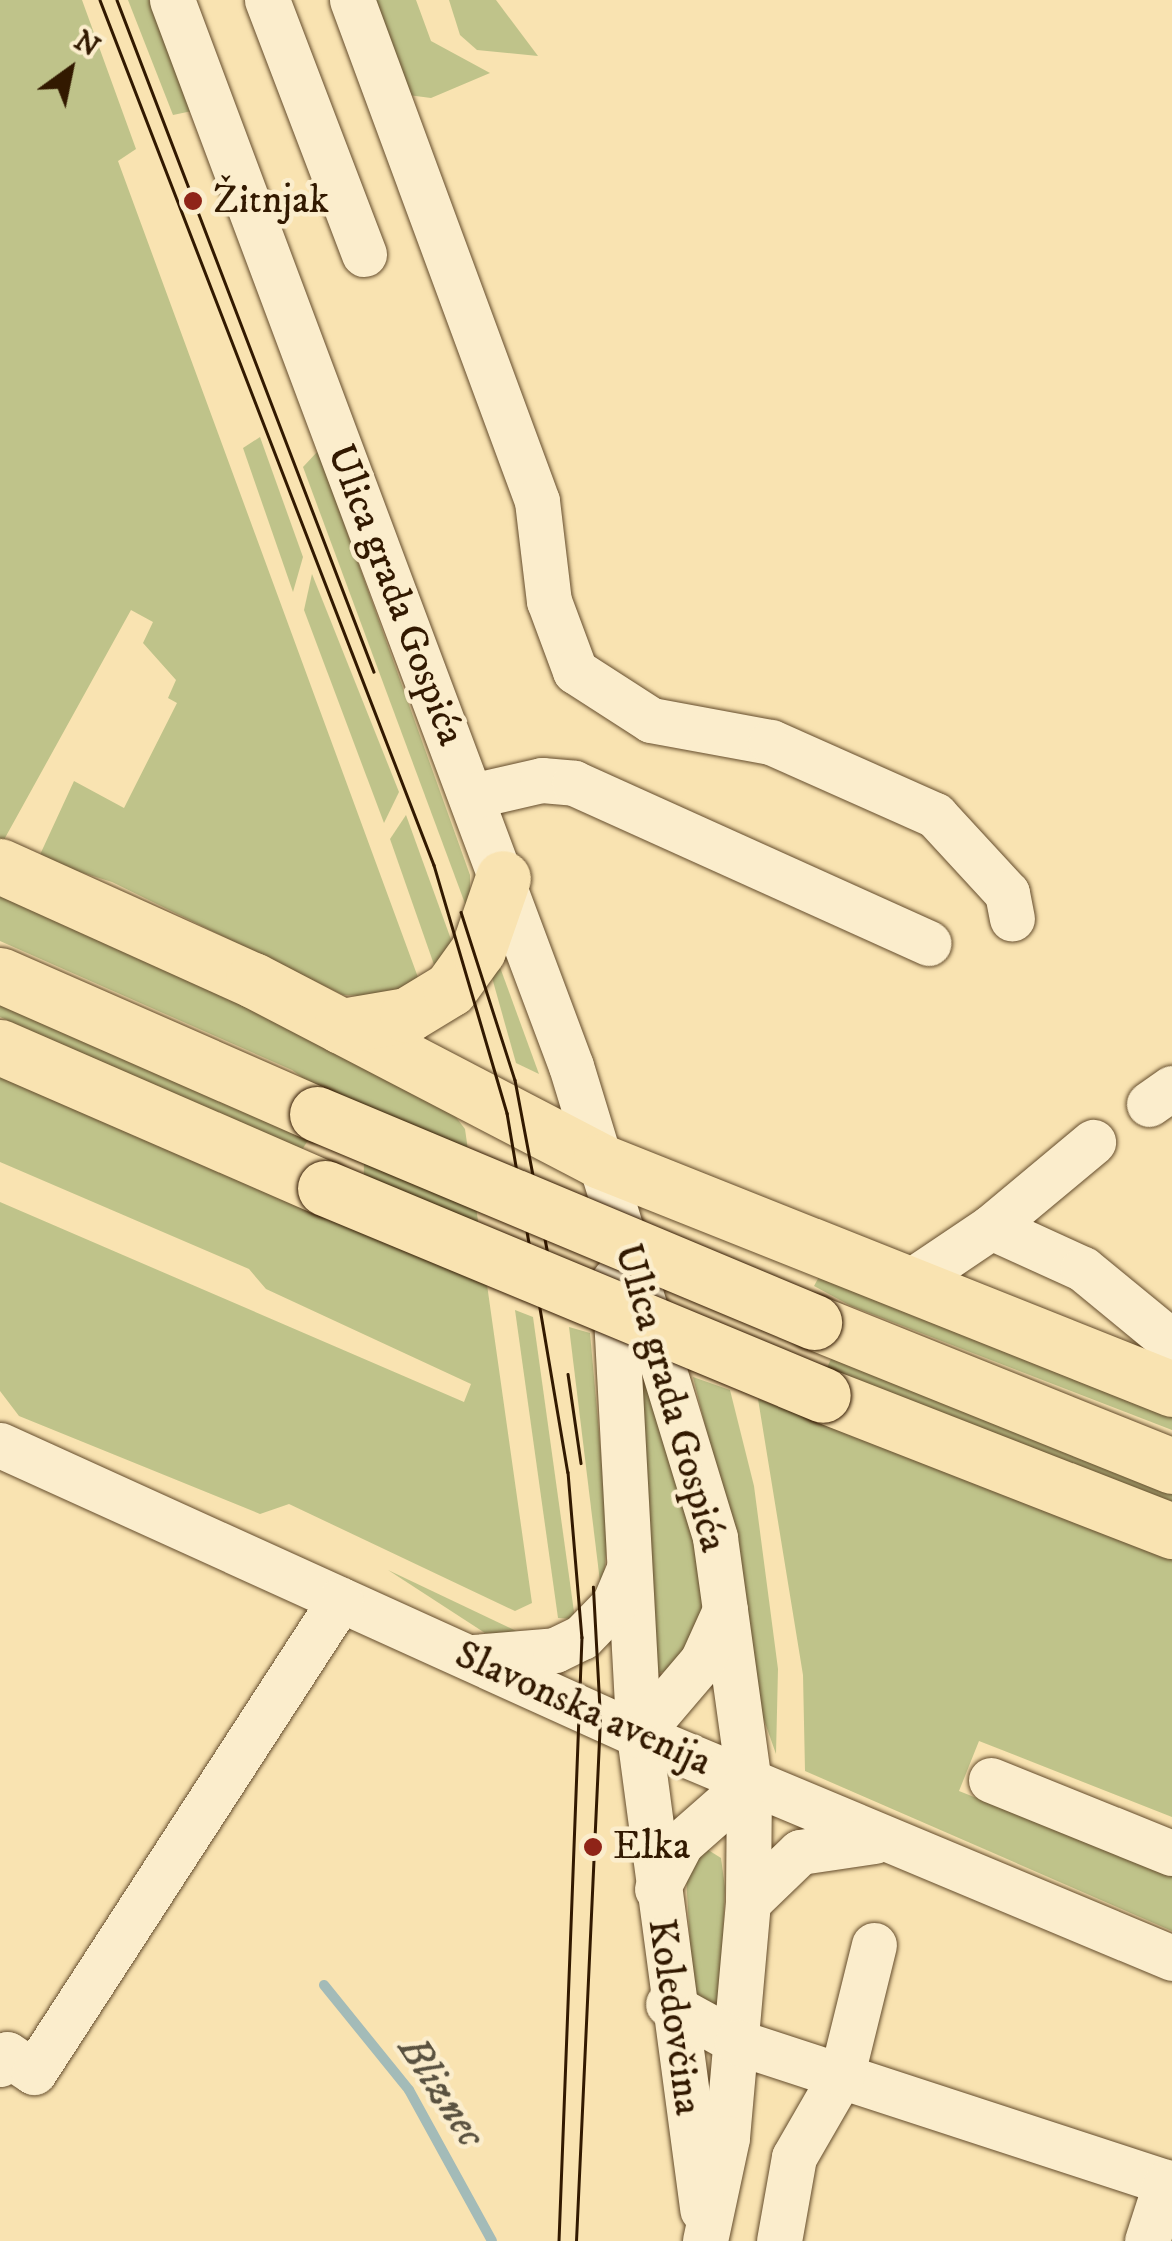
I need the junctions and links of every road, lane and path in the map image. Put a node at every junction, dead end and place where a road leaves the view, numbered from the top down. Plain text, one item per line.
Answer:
1 (172, 0) edge
2 (267, 0) edge
3 (352, 0) edge
4 (364, 254) dead end
5 (472, 796) junction
6 (0, 866) edge
7 (503, 878) junction
8 (1012, 919) dead end
9 (929, 943) dead end
10 (0, 975) edge
11 (341, 1026) junction
12 (0, 1047) edge
13 (1092, 1142) dead end
14 (605, 1177) junction
15 (991, 1227) junction
16 (908, 1283) junction
17 (1172, 1342) edge
18 (1172, 1389) edge
19 (0, 1446) edge
20 (1172, 1466) edge
21 (1172, 1531) edge
22 (628, 1571) junction
23 (340, 1600) junction
24 (725, 1610) junction
25 (468, 1658) junction
26 (638, 1735) junction
27 (991, 1780) dead end
28 (749, 1783) junction
29 (885, 1842) junction
30 (1172, 1853) edge
31 (658, 1889) junction
32 (748, 1902) junction
33 (874, 1945) dead end
34 (1172, 1958) edge
35 (668, 2004) junction
36 (737, 2042) junction
37 (0, 2064) edge
38 (842, 2074) junction
39 (1169, 2178) edge
40 (705, 2240) edge
41 (778, 2241) edge
42 (1147, 2241) edge

1 - 5 street, Ulica grada Gospića
2 - 4 street
3 - 8 street
5 - 7 street, Ulica grada Gospića
5 - 9 street
6 - 11 main road
7 - 11 main road
7 - 14 street, Ulica grada Gospića
10 - 20 main road, bridge
11 - 14 main road
12 - 21 main road, bridge
13 - 15 street
14 - 16 main road
14 - 22 street, Ulica grada Gospića
14 - 24 street, Ulica grada Gospića
15 - 16 street
15 - 17 street
16 - 18 main road
19 - 23 street, Slavonska avenija
22 - 25 street
22 - 26 street, Ulica grada Gospića
23 - 25 street, Slavonska avenija
23 - 37 street
24 - 26 street
24 - 28 street, Ulica grada Gospića
25 - 26 street, Slavonska avenija
26 - 28 street, Slavonska avenija
26 - 31 street, Koledovčina
27 - 30 street
28 - 29 street, Slavonska avenija
28 - 31 street
28 - 32 street, Koledovčina
29 - 32 street
29 - 34 street, Slavonska avenija
31 - 35 street, Koledovčina
32 - 36 street, Koledovčina
33 - 38 street
35 - 36 street
35 - 40 street, Koledovčina
36 - 38 street
36 - 40 street, Koledovčina
38 - 39 street
38 - 41 street
39 - 42 street

